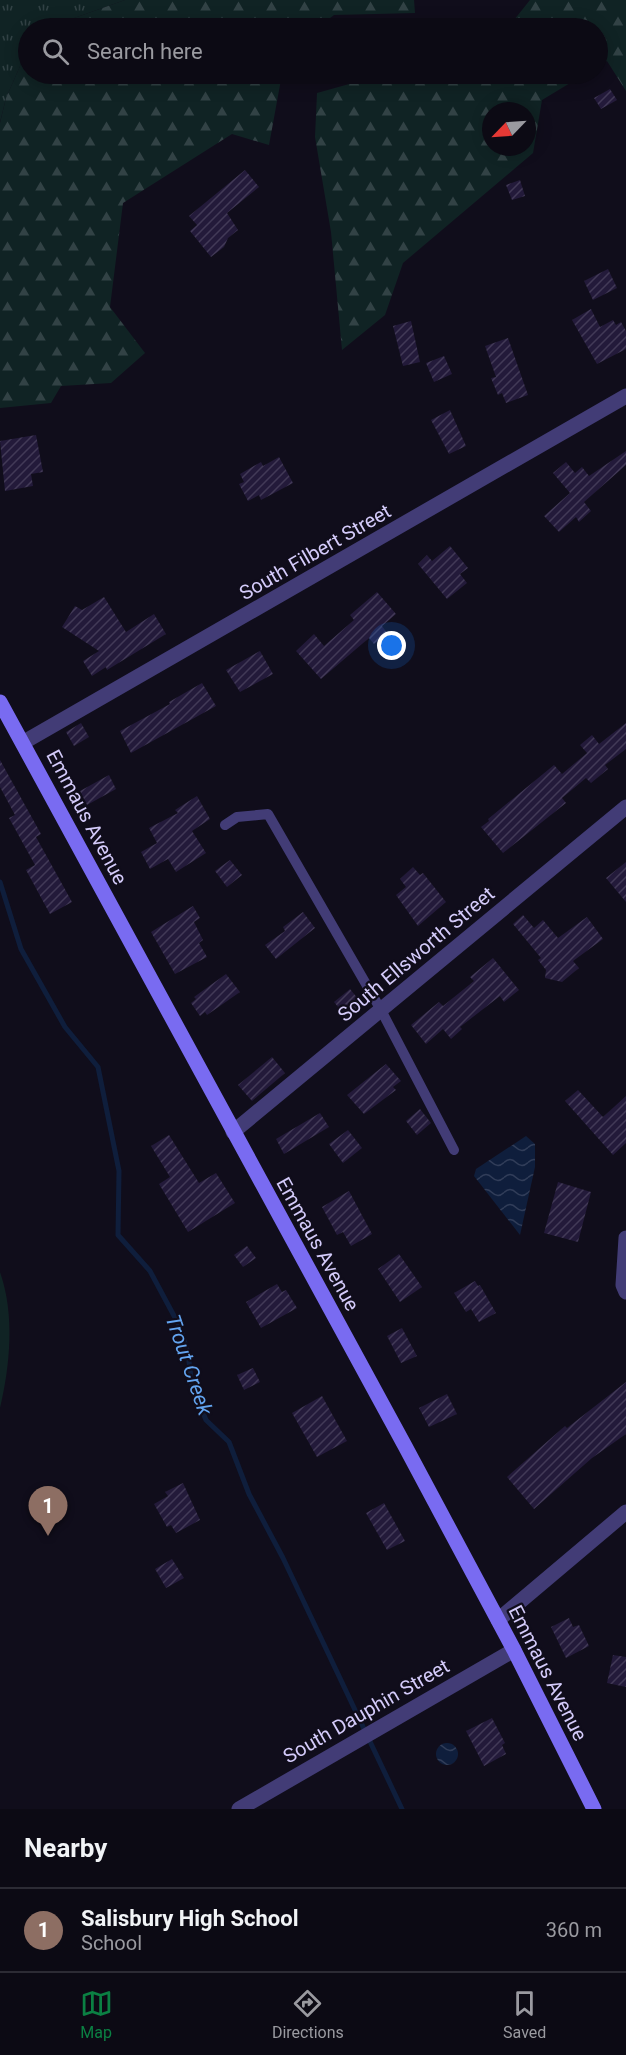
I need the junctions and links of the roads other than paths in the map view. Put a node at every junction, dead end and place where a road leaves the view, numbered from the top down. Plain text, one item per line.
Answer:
1 (626, 396) edge
2 (0, 702) edge
3 (24, 742) junction
4 (626, 807) edge
5 (225, 825) dead end
6 (381, 1010) junction
7 (233, 1132) junction
8 (454, 1150) dead end
9 (626, 1238) edge
10 (626, 1292) edge
11 (626, 1512) edge
12 (498, 1620) junction
13 (514, 1650) junction
14 (238, 1809) edge
15 (594, 1809) edge

1 - 3 street, South Filbert Street
2 - 3 main road, Emmaus Avenue
3 - 7 main road, Emmaus Avenue
4 - 6 street, South Ellsworth Street
5 - 6 lane
6 - 7 street, South Ellsworth Street
6 - 8 lane
7 - 12 main road, Emmaus Avenue
9 - 10 street
11 - 12 street
12 - 13 main road, Emmaus Avenue
13 - 14 street, South Dauphin Street
13 - 15 main road, Emmaus Avenue

